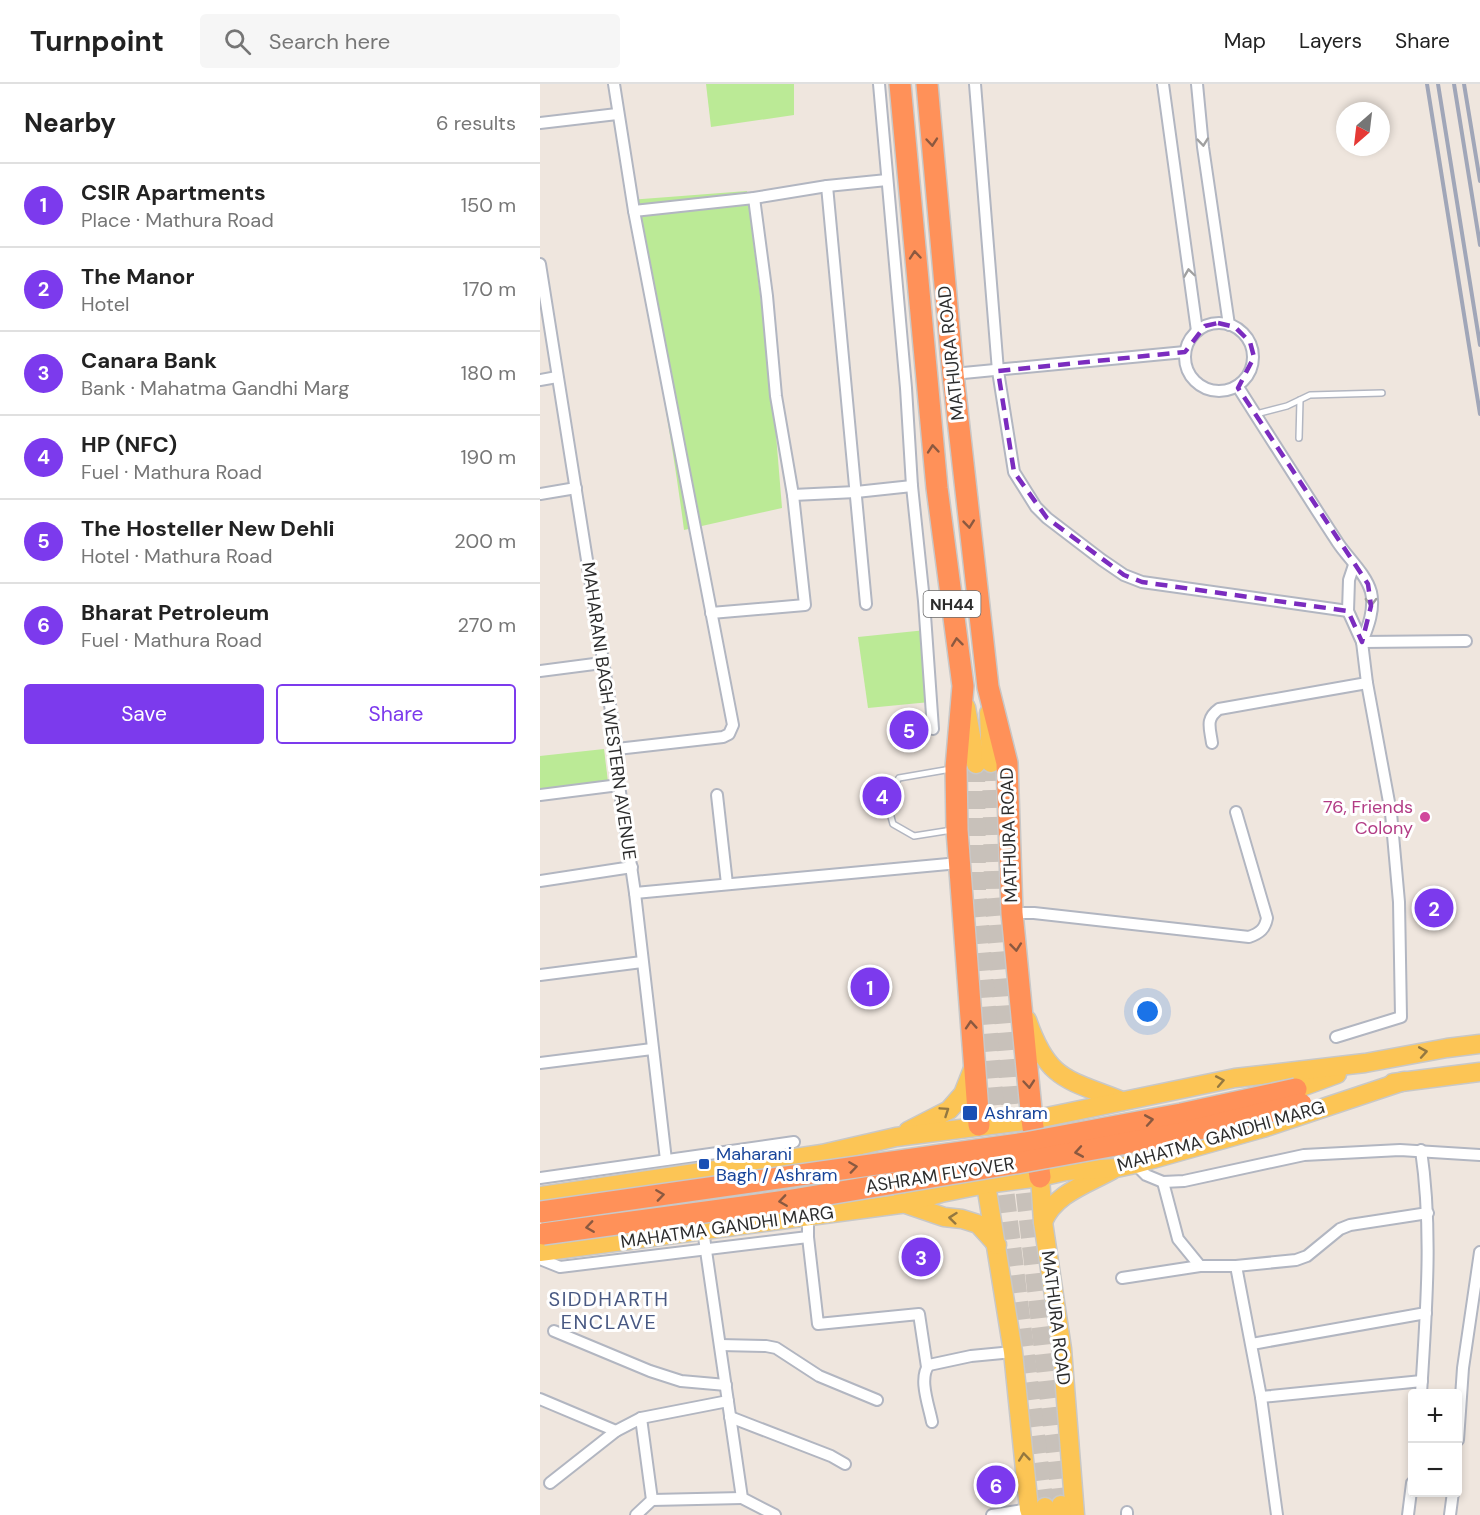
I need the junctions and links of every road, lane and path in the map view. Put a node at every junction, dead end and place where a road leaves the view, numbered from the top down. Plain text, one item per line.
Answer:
1 (614, 84) edge
2 (879, 84) edge
3 (900, 84) edge
4 (927, 84) edge
5 (975, 84) edge
6 (1163, 84) edge
7 (1197, 84) edge
8 (617, 114) junction
9 (540, 123) edge
10 (887, 180) junction
11 (828, 186) junction
12 (754, 198) junction
13 (634, 211) junction
14 (540, 264) edge
15 (1229, 325) junction
16 (1197, 331) junction
17 (1185, 352) junction
18 (998, 370) junction
19 (953, 374) junction
20 (557, 377) junction
21 (540, 380) edge
22 (1238, 387) junction
23 (1382, 393) dead end
24 (1300, 400) junction
25 (1256, 414) junction
26 (1299, 438) dead end
27 (912, 486) junction
28 (576, 488) junction
29 (856, 492) junction
30 (540, 494) edge
31 (793, 495) junction
32 (1354, 566) junction
33 (866, 604) dead end
34 (1348, 611) junction
35 (711, 613) junction
36 (1466, 641) dead end
37 (1362, 642) junction
38 (602, 663) junction
39 (540, 671) edge
40 (1367, 683) junction
41 (988, 687) junction
42 (933, 729) dead end
43 (1212, 743) dead end
44 (616, 749) junction
45 (974, 765) junction
46 (619, 785) junction
47 (540, 795) edge
48 (717, 795) dead end
49 (1236, 812) dead end
50 (957, 830) junction
51 (959, 863) junction
52 (632, 867) junction
53 (540, 881) edge
54 (727, 884) junction
55 (635, 893) junction
56 (1012, 913) junction
57 (642, 962) junction
58 (540, 975) edge
59 (1023, 1005) junction
60 (1336, 1037) dead end
61 (1480, 1044) edge
62 (652, 1049) junction
63 (540, 1063) edge
64 (1365, 1063) junction
65 (974, 1066) junction
66 (1480, 1072) edge
67 (1404, 1081) junction
68 (1298, 1096) junction
69 (1122, 1101) junction
70 (1032, 1120) junction
71 (979, 1125) junction
72 (896, 1137) junction
73 (794, 1142) dead end
74 (1421, 1150) junction
75 (822, 1154) junction
76 (1480, 1155) edge
77 (666, 1160) junction
78 (1136, 1164) junction
79 (1116, 1168) junction
80 (1040, 1177) junction
81 (540, 1178) edge
82 (1163, 1182) junction
83 (986, 1184) junction
84 (540, 1196) edge
85 (900, 1204) junction
86 (540, 1212) edge
87 (830, 1213) junction
88 (1428, 1213) junction
89 (808, 1215) junction
90 (1043, 1222) junction
91 (540, 1234) edge
92 (808, 1237) junction
93 (704, 1239) junction
94 (997, 1246) junction
95 (540, 1252) edge
96 (1480, 1252) edge
97 (540, 1259) edge
98 (1200, 1266) junction
99 (1236, 1266) junction
100 (1122, 1278) dead end
101 (1426, 1313) junction
102 (554, 1331) dead end
103 (1252, 1344) junction
104 (720, 1346) junction
105 (1013, 1352) junction
106 (927, 1367) junction
107 (1422, 1381) junction
108 (726, 1385) junction
109 (1421, 1389) edge
110 (1462, 1389) edge
111 (1261, 1397) junction
112 (540, 1399) edge
113 (877, 1400) dead end
114 (728, 1401) junction
115 (730, 1417) junction
116 (641, 1418) junction
117 (932, 1422) dead end
118 (616, 1431) junction
119 (845, 1464) dead end
120 (550, 1483) dead end
121 (1411, 1497) edge
122 (1452, 1497) edge
123 (742, 1498) junction
124 (652, 1500) junction
125 (1050, 1512) edge
126 (636, 1515) edge
127 (775, 1515) edge
128 (992, 1515) edge
129 (1277, 1515) edge
130 (1408, 1515) edge
131 (1450, 1515) edge

1 - 8 street
2 - 10 street
45 -> 3 highway, MATHURA ROAD / NH44
4 -> 19 highway, MATHURA ROAD / NH44
5 - 18 street
16 -> 6 street
7 -> 15 street
8 - 9 street
8 - 13 street
10 - 11 street
10 - 27 street
11 - 12 street
11 - 29 street
12 - 13 street
12 - 31 street
13 - 35 street
14 - 20 street, MAHARANI BAGH WESTERN AVENUE
15 - 16 street
15 - 22 street
16 - 17 street
17 - 18 street
17 - 22 street
18 - 19 street
18 - 34 street
19 -> 41 highway, MATHURA ROAD / NH44
20 - 21 street
20 - 28 street, MAHARANI BAGH WESTERN AVENUE
22 - 25 street
23 - 24 lane
24 - 25 lane
24 - 26 lane
25 - 32 street
27 - 29 street
27 - 42 street
28 - 30 street
28 - 38 street, MAHARANI BAGH WESTERN AVENUE
29 - 31 street
29 - 33 street
31 - 35 street
32 - 34 street
32 -> 37 street
34 - 37 street
35 - 44 street
36 - 37 street
37 - 40 street
38 - 39 street
38 - 44 street, MAHARANI BAGH WESTERN AVENUE
40 - 43 street
40 - 60 street
41 - 45 main road
41 - 56 highway, MATHURA ROAD / NH44
44 - 46 street, MAHARANI BAGH WESTERN AVENUE
45 - 50 highway, MATHURA ROAD / NH44
45 - 50 lane
46 - 47 street
46 - 52 street, MAHARANI BAGH WESTERN AVENUE
48 - 54 street
49 - 56 street
50 - 51 highway, MATHURA ROAD / NH44
51 - 54 street
65 -> 51 highway, MATHURA ROAD / NH44
52 - 53 street
52 - 55 street, MAHARANI BAGH WESTERN AVENUE
54 - 55 street
55 - 57 street, MAHARANI BAGH WESTERN AVENUE
56 -> 59 highway, MATHURA ROAD / NH44
57 - 58 street
57 - 62 street, MAHARANI BAGH WESTERN AVENUE
59 - 69 main road
59 -> 70 highway, MATHURA ROAD / NH44
64 -> 61 main road
62 - 63 street
62 - 77 street, MAHARANI BAGH WESTERN AVENUE
64 - 68 main road, MAHATMA GANDHI MARG
69 -> 64 main road
65 - 71 highway, MATHURA ROAD / NH44
72 -> 65 main road
66 - 67 main road
67 - 68 main road, MAHATMA GANDHI MARG
67 - 78 main road, MAHATMA GANDHI MARG
86 -> 68 highway, ASHRAM FLYOVER, bridge
68 -> 91 highway, ASHRAM FLYOVER, bridge
69 - 70 main road
69 - 79 main road
70 - 71 main road
70 - 80 highway, MATHURA ROAD / NH44
71 - 72 main road
71 - 83 main road, MATHURA ROAD / NH44
72 - 75 main road
72 - 85 main road
73 - 77 street
74 - 76 street
74 - 82 street
74 - 88 street
75 - 84 main road
75 - 87 main road
77 - 81 street
78 - 79 main road, MAHATMA GANDHI MARG
78 - 82 street
79 - 80 main road, MAHATMA GANDHI MARG
79 - 90 main road
80 - 83 main road, MAHATMA GANDHI MARG
80 - 90 main road, MATHURA ROAD
82 - 98 street
83 - 85 main road, MAHATMA GANDHI MARG
83 - 94 main road, MATHURA ROAD
85 - 87 main road, MAHATMA GANDHI MARG
94 -> 85 main road
87 - 89 main road, MAHATMA GANDHI MARG
88 - 99 street
88 - 101 street
89 - 92 street
89 - 93 main road, MAHATMA GANDHI MARG
90 - 125 main road, MATHURA ROAD
92 - 93 street
92 - 106 street
93 - 95 main road, MAHATMA GANDHI MARG
93 - 97 street
93 - 104 street
94 - 105 main road, MATHURA ROAD
96 - 110 street
98 - 99 street
98 - 100 street
99 - 103 street
101 - 103 street
101 - 107 street
102 - 108 street
103 - 111 street
104 - 108 street
104 - 113 street
105 - 106 street
125 -> 105 main road, MATHURA ROAD
106 - 117 street
107 - 109 street
107 - 111 street
108 - 114 street
111 - 129 street
112 - 118 street
114 - 115 street
114 - 116 street
115 - 119 street
115 - 123 street
116 - 118 street
116 - 124 street
118 - 120 street
121 - 130 street
122 - 131 street
123 - 124 street
123 - 127 street
124 - 126 street
125 - 128 street

